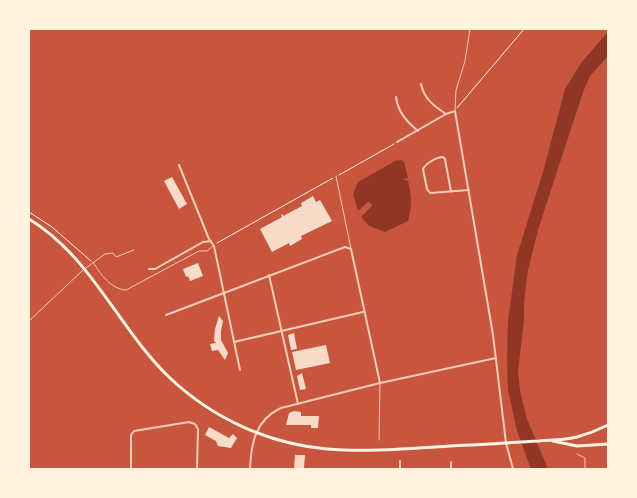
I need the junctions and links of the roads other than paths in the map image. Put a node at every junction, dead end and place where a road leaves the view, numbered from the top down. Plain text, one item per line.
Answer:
1 (470, 29) edge
2 (421, 84) dead end
3 (396, 97) dead end
4 (455, 111) junction
5 (446, 114) junction
6 (418, 131) junction
7 (397, 142) road end
8 (179, 166) dead end
9 (336, 176) road end
10 (469, 190) junction
11 (451, 192) junction
12 (29, 219) edge
13 (211, 242) junction
14 (214, 246) junction
15 (351, 249) junction
16 (134, 250) dead end
17 (93, 262) junction
18 (149, 269) dead end
19 (269, 276) junction
20 (223, 293) junction
21 (364, 312) junction
22 (166, 315) dead end
23 (29, 321) edge
24 (281, 331) junction
25 (234, 342) junction
26 (496, 358) junction
27 (240, 370) dead end
28 (380, 383) junction
29 (298, 404) junction
30 (608, 425) edge
31 (256, 433) junction
32 (379, 440) dead end
33 (550, 440) junction
34 (506, 443) junction
35 (608, 444) edge
36 (577, 454) dead end
37 (400, 461) dead end
38 (451, 462) dead end
39 (131, 469) edge
40 (197, 469) edge
41 (250, 469) edge
42 (400, 469) edge
43 (451, 469) edge
44 (513, 469) edge
45 (585, 469) edge

1 - 4 lane
2 - 5 street
3 - 6 street
4 - 5 street
4 - 10 street
5 - 6 street
6 - 7 street
8 - 13 street
9 - 15 lane
10 - 11 street
10 - 26 street
11 - 11 street
12 - 31 main road
13 - 14 street
13 - 18 street
14 - 17 lane
14 - 20 street
15 - 19 street
15 - 21 street
16 - 17 lane
17 - 23 lane
19 - 20 street
19 - 24 street
20 - 22 street
20 - 25 street
21 - 24 street
21 - 28 street
24 - 25 street
24 - 29 street
25 - 27 street
26 - 28 street
26 - 34 street
28 - 29 street
28 - 32 lane
29 - 31 street
30 - 33 main road
31 - 34 main road
31 - 41 street
33 - 34 main road
33 - 35 main road
34 - 44 street
36 - 45 lane
37 - 42 street
38 - 43 street
39 - 40 street

